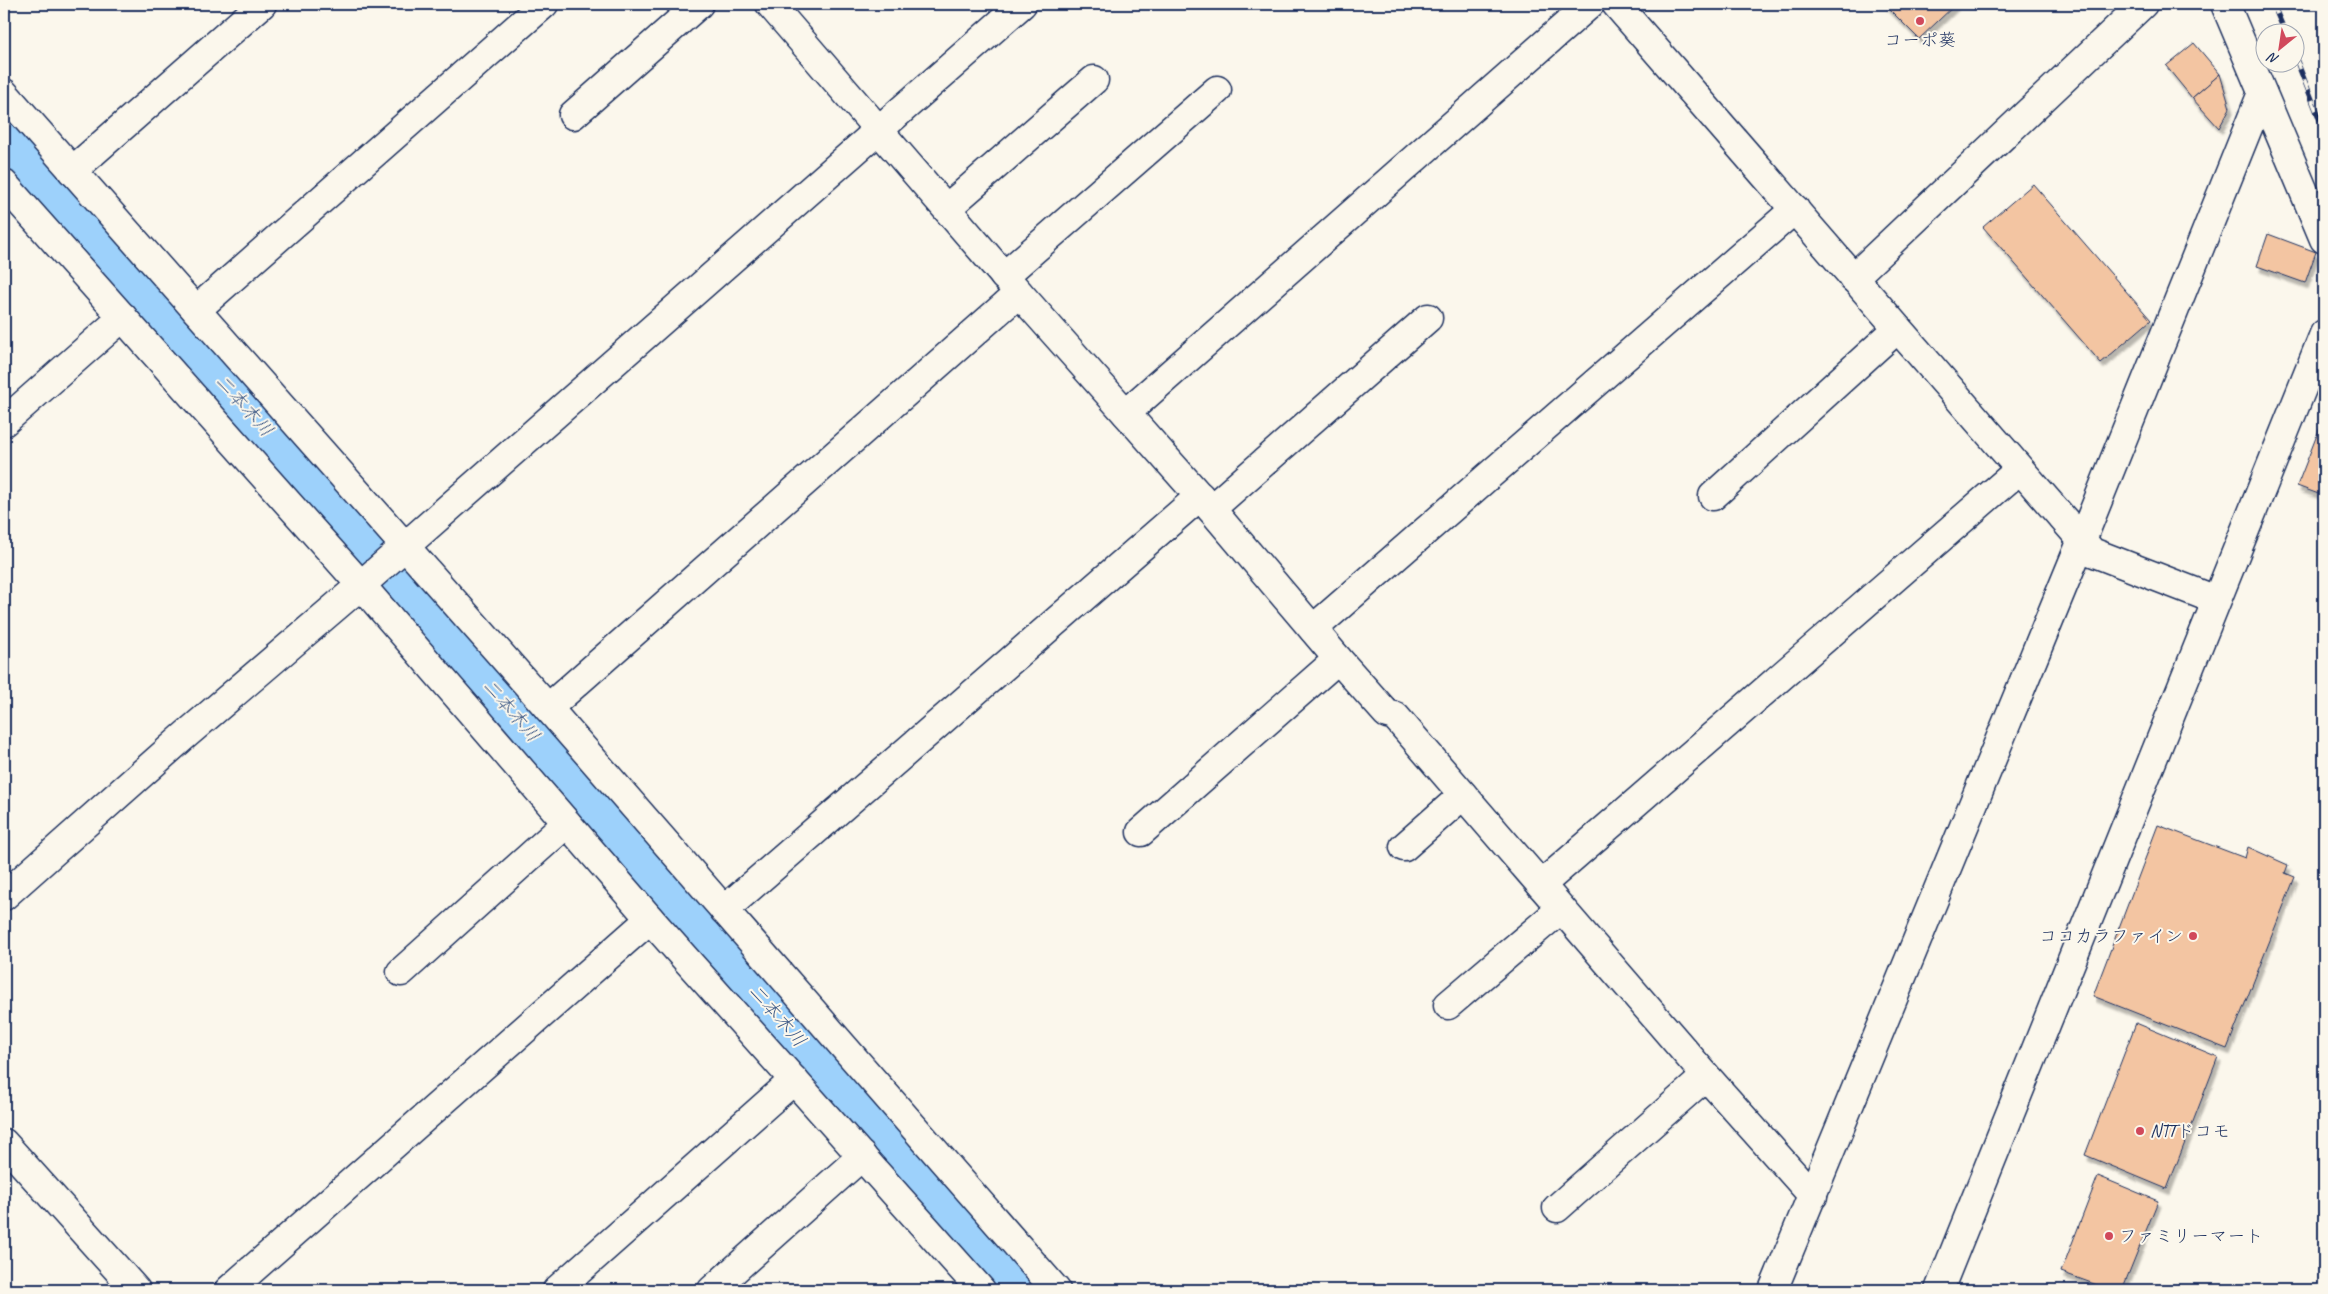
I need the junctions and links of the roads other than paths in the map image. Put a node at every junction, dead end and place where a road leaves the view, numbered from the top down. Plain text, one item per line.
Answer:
1 (262, 4) edge
2 (544, 4) edge
3 (699, 4) edge
4 (770, 4) edge
5 (1022, 4) edge
6 (1590, 4) edge
7 (1616, 4) edge
8 (2143, 4) edge
9 (2225, 4) edge
10 (1094, 80) dead end
11 (1217, 90) dead end
12 (4, 93) edge
13 (2262, 93) junction
14 (573, 115) dead end
15 (879, 128) junction
16 (72, 171) junction
17 (4, 184) edge
18 (946, 208) junction
19 (1795, 209) junction
20 (2324, 239) edge
21 (1853, 278) junction
22 (1011, 285) junction
23 (196, 310) junction
24 (123, 317) junction
25 (1428, 318) dead end
26 (1897, 329) junction
27 (2324, 334) edge
28 (1126, 413) junction
29 (4, 422) edge
30 (2019, 470) junction
31 (1713, 496) dead end
32 (1206, 503) junction
33 (2082, 540) junction
34 (405, 546) junction
35 (361, 585) junction
36 (2216, 600) junction
37 (1313, 629) junction
38 (1338, 659) junction
39 (548, 708) junction
40 (1462, 795) junction
41 (567, 823) junction
42 (1142, 832) dead end
43 (1404, 848) dead end
44 (1541, 885) junction
45 (4, 896) edge
46 (1561, 909) junction
47 (724, 910) junction
48 (650, 919) junction
49 (401, 972) dead end
50 (1448, 1005) dead end
51 (1706, 1076) junction
52 (794, 1080) junction
53 (4, 1143) edge
54 (862, 1156) junction
55 (1813, 1196) junction
56 (1557, 1208) dead end
57 (136, 1290) edge
58 (229, 1290) edge
59 (557, 1290) edge
60 (712, 1290) edge
61 (981, 1290) edge
62 (1056, 1290) edge
63 (1773, 1290) edge
64 (1939, 1290) edge

1 - 16 street
2 - 23 street
3 - 14 street
4 - 15 street
5 - 15 street
6 - 28 street
7 - 19 street
8 - 21 street
9 - 13 street
10 - 18 street
11 - 22 street
12 - 16 street
13 - 20 street
13 - 33 street
15 - 18 street
15 - 34 street
16 - 23 street
17 - 24 street
18 - 22 street
19 - 21 street
19 - 37 street
21 - 26 street
22 - 28 street
22 - 39 street
23 - 34 street
24 - 29 street
24 - 35 street
25 - 32 street
26 - 30 street
26 - 31 street
27 - 36 street
28 - 32 street
30 - 33 street
30 - 44 street
32 - 37 street
32 - 47 street
33 - 36 street
33 - 55 street
34 - 35 street
34 - 39 street
35 - 41 street
35 - 45 street
36 - 64 street
37 - 38 street
38 - 40 street
38 - 42 street
39 - 47 street
40 - 43 street
40 - 44 street
41 - 48 street
41 - 49 street
44 - 46 street
46 - 50 street
46 - 51 street
47 - 62 street
48 - 52 street
48 - 58 street
51 - 55 street
51 - 56 street
52 - 54 street
52 - 59 street
53 - 57 street
54 - 60 street
54 - 61 street
55 - 63 street

